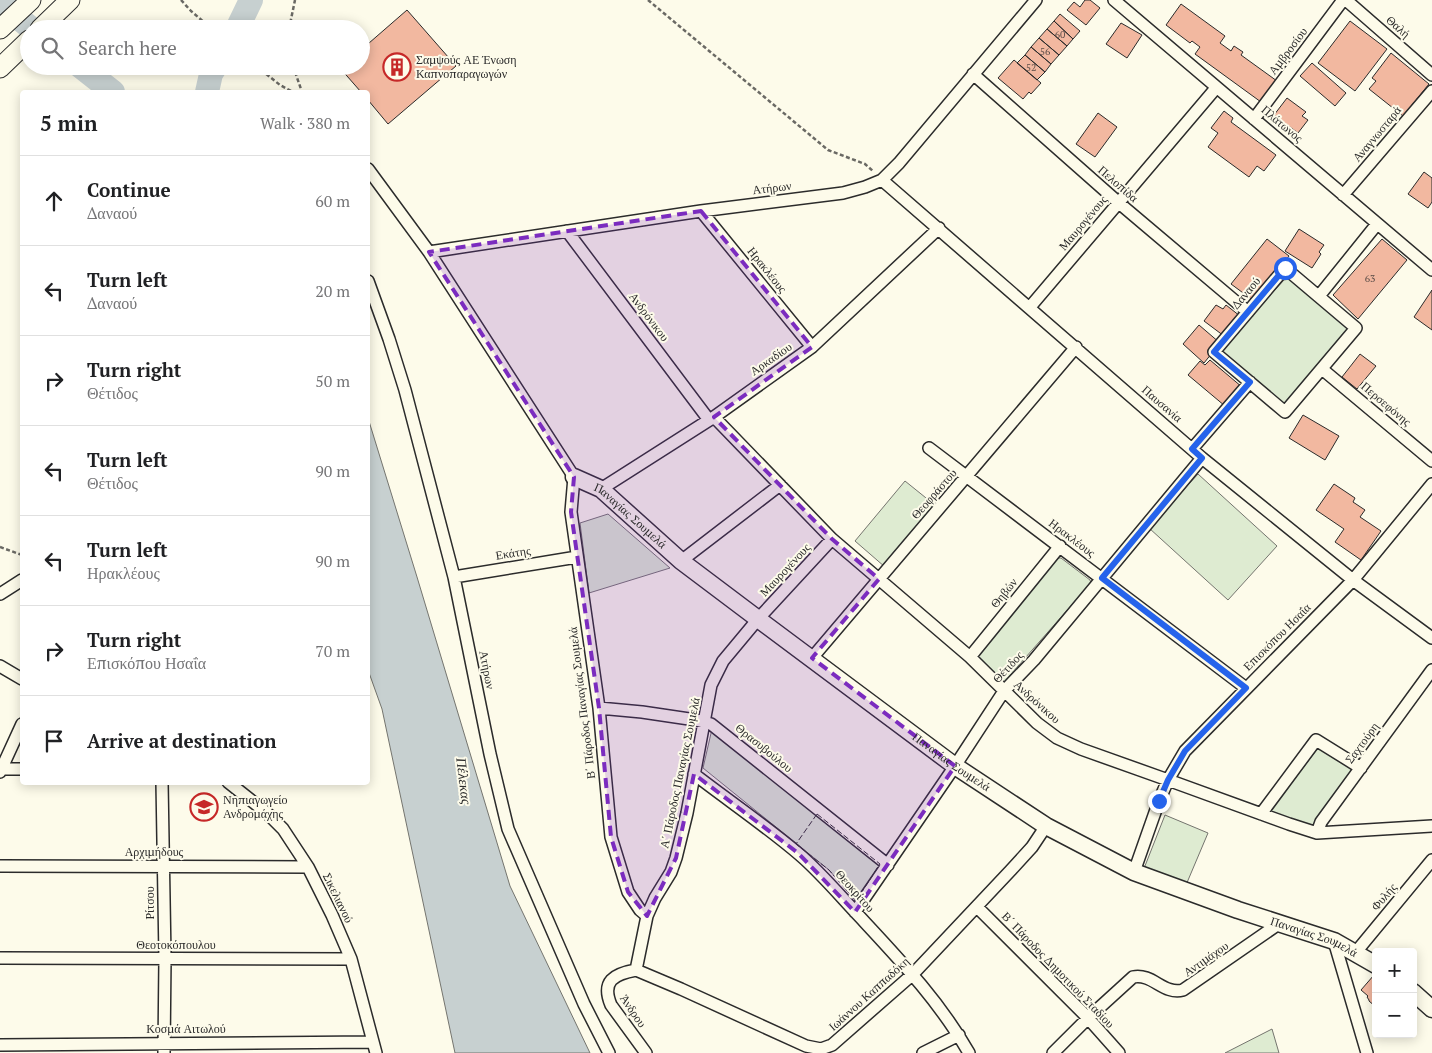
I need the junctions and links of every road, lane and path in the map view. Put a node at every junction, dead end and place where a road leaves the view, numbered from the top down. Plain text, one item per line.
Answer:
1 (31, 0) edge
2 (70, 0) edge
3 (181, 0) edge
4 (295, 0) edge
5 (648, 0) edge
6 (1036, 0) edge
7 (1114, 0) edge
8 (1344, 0) edge
9 (49, 20) edge
10 (202, 20) edge
11 (291, 20) edge
12 (0, 29) edge
13 (20, 49) edge
14 (0, 68) edge
15 (973, 74) junction
16 (267, 75) edge
17 (296, 75) edge
18 (1432, 75) edge
19 (1216, 88) junction
20 (289, 90) edge
21 (301, 90) edge
22 (1432, 91) edge
23 (1254, 119) junction
24 (370, 172) edge
25 (882, 180) junction
26 (1343, 195) junction
27 (1119, 203) junction
28 (700, 211) junction
29 (1377, 224) junction
30 (939, 228) junction
31 (568, 231) junction
32 (429, 252) junction
33 (1432, 270) edge
34 (370, 286) edge
35 (1319, 296) junction
36 (1030, 307) junction
37 (1248, 312) junction
38 (812, 347) junction
39 (1076, 347) junction
40 (1322, 369) junction
41 (1250, 382) junction
42 (711, 418) junction
43 (929, 448) dead end
44 (1192, 449) junction
45 (1202, 458) junction
46 (1432, 461) edge
47 (968, 476) junction
48 (574, 477) junction
49 (1432, 484) edge
50 (780, 485) junction
51 (601, 489) junction
52 (832, 539) junction
53 (1060, 546) junction
54 (0, 547) edge
55 (20, 554) edge
56 (577, 557) junction
57 (681, 561) junction
58 (454, 577) junction
59 (1102, 578) junction
60 (879, 579) junction
61 (1353, 580) junction
62 (20, 581) edge
63 (0, 594) edge
64 (758, 619) junction
65 (1432, 638) edge
66 (970, 657) junction
67 (812, 658) junction
68 (0, 666) edge
69 (1432, 670) edge
70 (20, 678) edge
71 (1246, 688) junction
72 (1004, 691) junction
73 (599, 708) junction
74 (705, 722) junction
75 (20, 728) edge
76 (956, 766) junction
77 (1360, 768) junction
78 (20, 769) edge
79 (1, 770) edge
80 (694, 774) junction
81 (1168, 780) junction
82 (162, 785) edge
83 (232, 785) edge
84 (1261, 814) junction
85 (1046, 826) junction
86 (1432, 826) edge
87 (1317, 833) junction
88 (1432, 860) edge
89 (888, 865) junction
90 (0, 866) edge
91 (164, 866) junction
92 (308, 867) junction
93 (1134, 872) junction
94 (977, 907) junction
95 (855, 912) junction
96 (647, 916) junction
97 (1280, 923) junction
98 (1334, 941) junction
99 (1356, 952) junction
100 (0, 958) edge
101 (164, 958) junction
102 (351, 959) junction
103 (1372, 962) edge
104 (636, 970) junction
105 (913, 974) junction
106 (1414, 993) edge
107 (1432, 1009) edge
108 (1088, 1018) junction
109 (959, 1036) junction
110 (0, 1045) edge
111 (163, 1048) edge
112 (374, 1048) edge
113 (42, 1049) edge
114 (609, 1053) edge
115 (646, 1053) edge
116 (923, 1053) edge
117 (969, 1053) edge
118 (1053, 1053) edge
119 (1118, 1053) edge
120 (1367, 1053) edge

1 - 12 main road
2 - 9 main road
3 - 10 path
4 - 11 path
5 - 25 path
6 - 15 street, Ατήρων
7 - 19 street, Πλάτωνος
8 - 18 street, Θαλή
8 - 23 street, Αμβροσίου
13 - 14 main road
15 - 25 street, Ατήρων
15 - 27 street, Πελοπίδα
16 - 20 path
17 - 21 path
19 - 23 street, Πλάτωνος
19 - 27 street, Μαυρογένους
22 - 26 street, Αναγνωσταρά
23 - 26 street, Πλάτωνος
24 - 32 street
25 - 28 street, Ατήρων
25 - 30 street, Παυσανία
26 - 29 street, Πλάτωνος
27 - 36 street, Μαυρογένους
27 - 37 street, Πελοπίδα
28 - 31 street, Ατήρων
28 - 38 street, Ηρακλέους
29 - 33 street, Πλάτωνος
29 - 35 street
30 - 36 street, Παυσανία
30 - 38 street, Αρκαδίου
31 - 32 street, Ατήρων
31 - 42 street, Ανδρόνικου
32 - 48 street
34 - 58 street, Ατήρων
35 - 37 street, Δαναού
35 - 40 street, Δαναού
36 - 39 street, Παυσανία
37 - 41 street, Δαναού
38 - 42 street, Αρκαδίου
39 - 44 street, Παυσανία
39 - 47 street, Θεοφράστου
40 - 41 street, Δαναού
40 - 46 street, Περσεφόνης
41 - 44 street
42 - 50 street, Ανδρόνικου
42 - 51 street, Αρκαδίου
43 - 47 street, Ηρακλέους
44 - 45 street, Παυσανία
45 - 59 street, Θέτιδος
45 - 61 street, Παυσανία
47 - 53 street, Ηρακλέους
47 - 60 street, Θεοφράστου
48 - 51 street, Παναγίας Σουμελά
48 - 56 street, Β΄ Πάροδος Παναγίας Σουμελά
49 - 61 street, Επισκόπου Ησαΐα
50 - 52 street, Ανδρόνικου
50 - 57 street
51 - 57 street, Παναγίας Σουμελά
52 - 60 street, Ανδρόνικου
52 - 64 street, Μαυρογένους
53 - 59 street, Ηρακλέους
53 - 66 street, Θηβών
54 - 55 path
56 - 58 street, Εκάτης
56 - 73 street, Β΄ Πάροδος Παναγίας Σουμελά
57 - 64 street, Παναγίας Σουμελά
58 - 114 street, Ατήρων
59 - 71 street, Ηρακλέους
59 - 72 street, Θέτιδος
60 - 66 street, Ανδρόνικου
60 - 67 street, Θεοφράστου
61 - 65 street, Παυσανία
61 - 71 street, Επισκόπου Ησαΐα
62 - 63 street
64 - 67 street, Παναγίας Σουμελά
64 - 74 street, Α΄ Πάροδος Παναγίας Σουμελά
66 - 72 street, Ανδρόνικου
67 - 76 street, Παναγίας Σουμελά
68 - 70 street
69 - 77 street, Σαχτούρη
71 - 81 street, Επισκόπου Ησαΐα
72 - 76 street, Θέτιδος
72 - 81 street, Ανδρόνικου
73 - 74 street, Θρασυβούλου
73 - 96 street, Β΄ Πάροδος Παναγίας Σουμελά
74 - 80 street, Α΄ Πάροδος Παναγίας Σουμελά
74 - 89 street, Θρασυβούλου
75 - 79 street
76 - 85 street, Παναγίας Σουμελά
76 - 89 street, Θέτιδος
77 - 84 street
77 - 87 street, Σαχτούρη
78 - 79 street
80 - 95 street, Θεοκρίτου
80 - 96 street, Α΄ Πάροδος Παναγίας Σουμελά
81 - 84 street, Ανδρόνικου
81 - 93 street, Επισκόπου Ησαΐα
82 - 91 street, Ρίτσου
83 - 92 street, Σικελιανού
84 - 87 street, Ανδρόνικου
85 - 93 street, Παναγίας Σουμελά
85 - 94 street, Ιωάννου Καππαδόκη
86 - 87 street, Ανδρόνικου
88 - 99 street, Φυλής
89 - 95 street, Θέτιδος
90 - 91 street, Αρχιμήδους
91 - 92 street, Αρχιμήδους
91 - 101 street, Ρίτσου
92 - 102 street, Σικελιανού
93 - 97 street, Παναγίας Σουμελά
94 - 105 street, Ιωάννου Καππαδόκη
94 - 108 street, Β΄ Πάροδος Δημοτικού Σταδίου
95 - 105 street, Θεοκρίτου
96 - 104 street, Α΄ Πάροδος Παναγίας Σουμελά
97 - 98 street, Παναγίας Σουμελά
97 - 108 street, Αντιμάχου
98 - 99 street, Παναγίας Σουμελά
98 - 120 street
99 - 103 street, Παναγίας Σουμελά
100 - 101 street, Θεοτοκόπουλου
101 - 102 street, Θεοτοκόπουλου
101 - 111 street, Ρίτσου
102 - 112 street, Σικελιανού
104 - 105 street, Ιωάννου Καππαδόκη
104 - 115 street, Άνδρου
105 - 109 street, Θεοκρίτου
106 - 107 street
108 - 118 street, Αντιμάχου
108 - 119 street, Β΄ Πάροδος Δημοτικού Σταδίου
109 - 116 street
109 - 117 street, Θεοκρίτου
110 - 113 street, Κοσμά Αιτωλού
111 - 112 street, Κοσμά Αιτωλού
111 - 113 street, Κοσμά Αιτωλού

